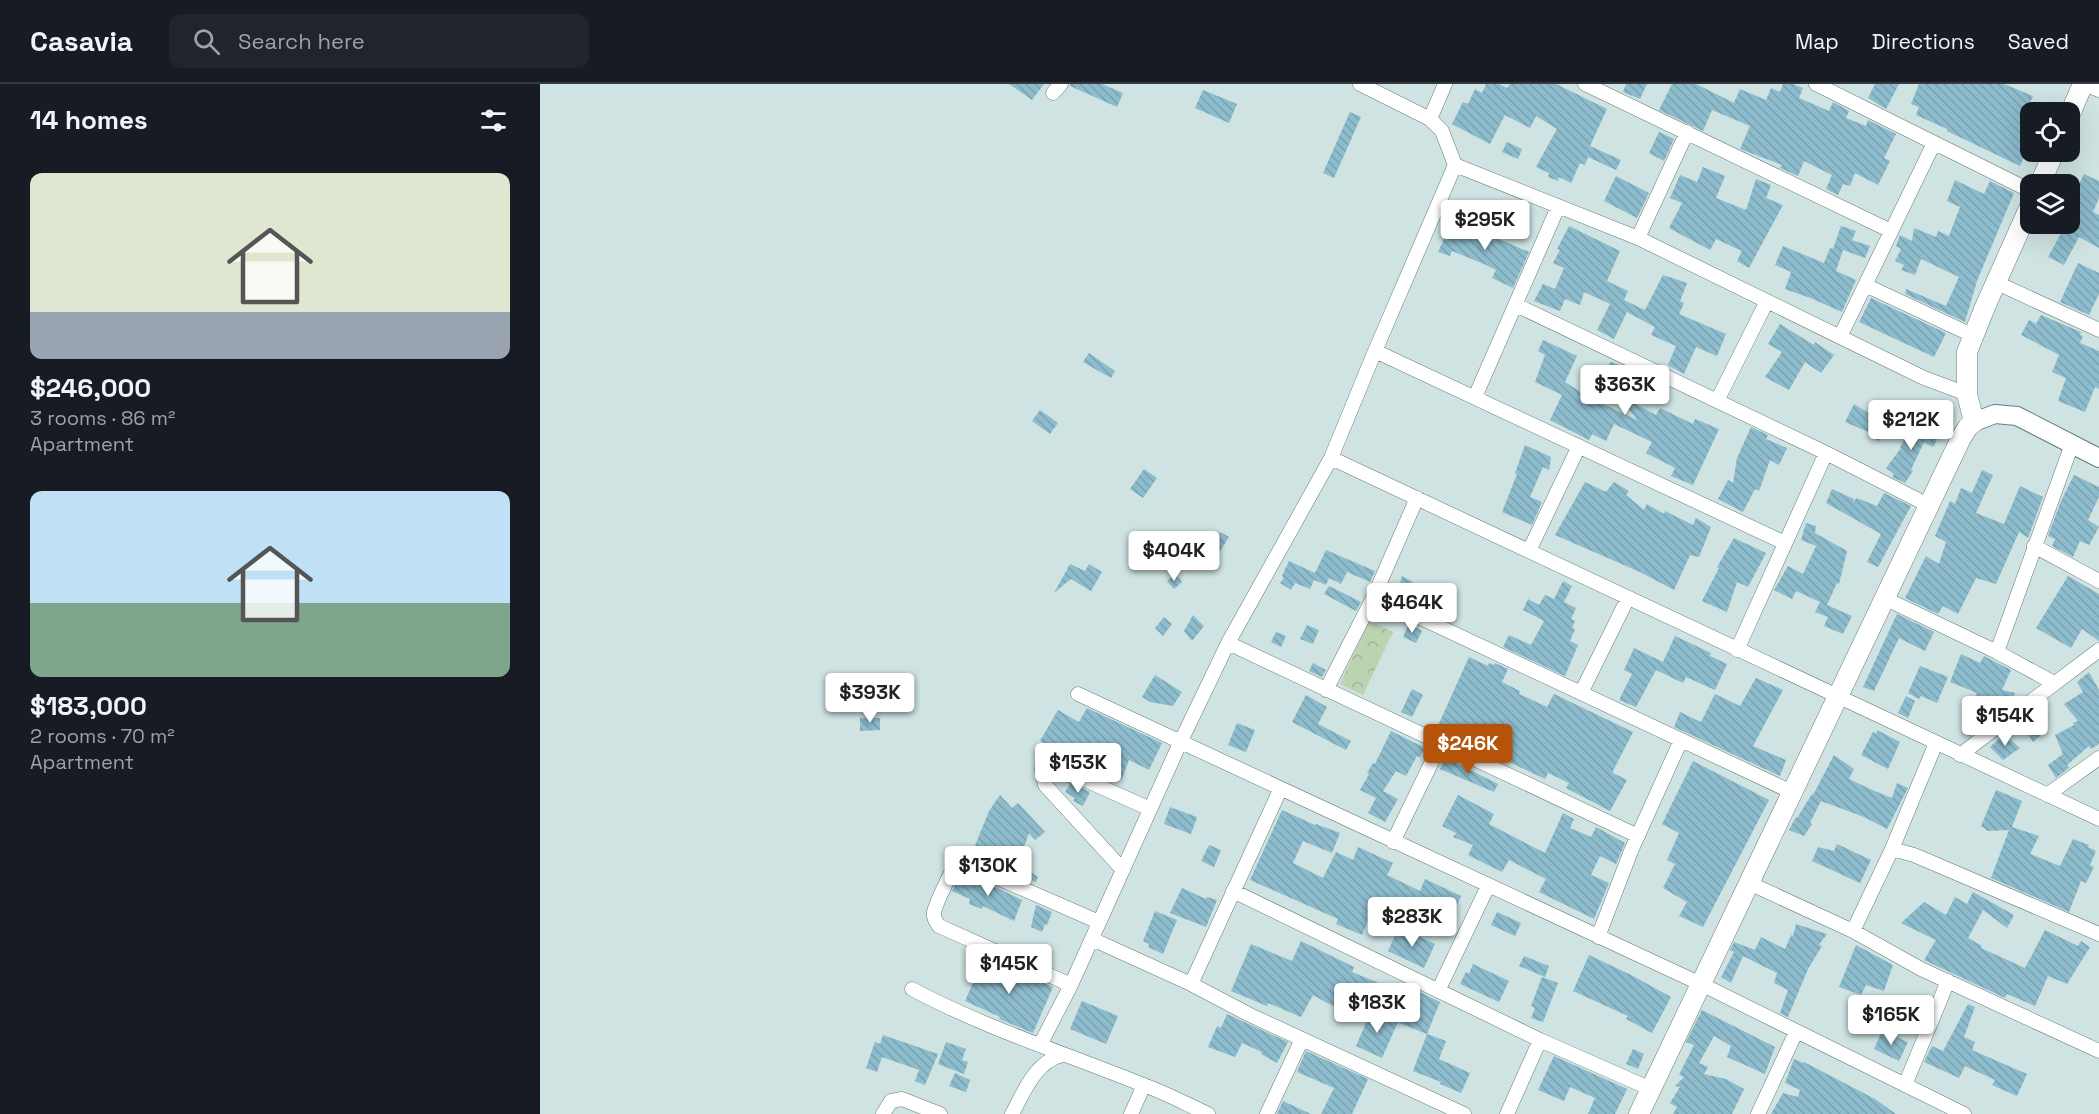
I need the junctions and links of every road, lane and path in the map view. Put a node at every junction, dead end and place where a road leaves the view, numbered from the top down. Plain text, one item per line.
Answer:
1 (1360, 84) edge
2 (1445, 84) edge
3 (1585, 84) edge
4 (2084, 84) edge
5 (1822, 85) edge
6 (2099, 90) edge
7 (2076, 102) edge
8 (1430, 119) junction
9 (1687, 132) junction
10 (1934, 143) junction
11 (1455, 165) junction
12 (2020, 186) edge
13 (1558, 207) junction
14 (2020, 230) edge
15 (1890, 231) junction
16 (1638, 238) junction
17 (1997, 283) junction
18 (1865, 285) junction
19 (1767, 302) junction
20 (1516, 305) junction
21 (2098, 327) edge
22 (1974, 336) junction
23 (1840, 337) junction
24 (1375, 351) junction
25 (1967, 394) junction
26 (1475, 398) junction
27 (1717, 401) junction
28 (1974, 422) junction
29 (2072, 444) junction
30 (1579, 446) junction
31 (1826, 453) junction
32 (1331, 458) junction
33 (2099, 458) edge
34 (1417, 498) junction
35 (1928, 505) junction
36 (1785, 543) junction
37 (2034, 546) junction
38 (1529, 551) junction
39 (2099, 581) edge
40 (1374, 596) junction
41 (1628, 598) junction
42 (1884, 598) junction
43 (1228, 643) junction
44 (1737, 650) junction
45 (2099, 650) edge
46 (1996, 652) junction
47 (2054, 683) junction
48 (1326, 690) junction
49 (1581, 693) junction
50 (1078, 694) dead end
51 (1837, 698) junction
52 (1681, 740) junction
53 (1180, 743) junction
54 (1441, 743) junction
55 (1936, 743) junction
56 (1960, 755) junction
57 (2099, 758) edge
58 (1280, 790) junction
59 (1792, 792) junction
60 (2047, 795) junction
61 (1150, 809) junction
62 (2099, 819) edge
63 (1638, 836) junction
64 (1393, 842) junction
65 (1893, 849) junction
66 (1123, 870) junction
67 (1749, 883) junction
68 (1488, 886) junction
69 (1233, 891) junction
70 (1099, 922) junction
71 (1853, 931) junction
72 (2099, 934) edge
73 (1598, 937) junction
74 (1092, 939) junction
75 (1948, 981) junction
76 (1191, 984) junction
77 (1701, 984) junction
78 (1071, 985) junction
79 (912, 989) dead end
80 (1438, 991) junction
81 (1796, 1032) junction
82 (1302, 1039) junction
83 (1540, 1040) junction
84 (1040, 1046) junction
85 (2099, 1051) edge
86 (1062, 1055) junction
87 (1144, 1084) junction
88 (1905, 1085) junction
89 (1651, 1089) junction
90 (883, 1114) edge
91 (940, 1114) edge
92 (1012, 1114) edge
93 (1131, 1114) edge
94 (1208, 1114) edge
95 (1267, 1114) edge
96 (1464, 1114) edge
97 (1508, 1114) edge
98 (1639, 1114) edge
99 (1758, 1114) edge
100 (1964, 1114) edge

1 - 8 street
2 - 8 street
3 - 9 street
4 - 6 street
4 - 7 main road
5 - 10 street
8 - 11 street
9 - 15 street
9 - 16 street
10 - 12 street
10 - 15 street
11 - 13 street
11 - 24 street
13 - 16 street
13 - 20 street
14 - 17 main road
15 - 18 street
16 - 19 street
17 - 21 street
17 - 22 main road
18 - 22 street
18 - 23 street
19 - 23 street
19 - 27 street
20 - 26 street
20 - 27 street
22 - 25 main road
23 - 25 street
24 - 26 street
24 - 32 street
25 - 28 main road
26 - 30 street
27 - 31 street
28 - 29 street
28 - 35 main road
29 - 33 street
29 - 37 street
30 - 36 street
30 - 38 street
31 - 35 street
31 - 36 street
32 - 34 street
32 - 43 street
34 - 38 street
34 - 40 street
35 - 42 main road
36 - 44 street
37 - 39 street
37 - 46 street
38 - 41 street
40 - 48 street
40 - 49 street
41 - 44 street
41 - 49 street
42 - 46 street
42 - 51 main road
43 - 48 street
43 - 53 street
44 - 51 street
45 - 47 street
46 - 47 street
47 - 56 street
48 - 54 street
49 - 52 street
50 - 53 street
51 - 55 street
51 - 59 main road
52 - 59 street
52 - 63 street
53 - 58 street
53 - 61 street
54 - 63 street
54 - 64 street
55 - 56 street
55 - 65 street
56 - 60 street
57 - 60 street
58 - 64 street
58 - 69 street
59 - 67 main road
60 - 62 street
61 - 66 street
61 - 66 street
63 - 73 street
64 - 68 street
65 - 71 street
65 - 72 street
66 - 70 street
67 - 71 street
67 - 77 main road
68 - 73 street
68 - 80 street
69 - 76 street
69 - 80 street
70 - 74 street
70 - 78 street
71 - 75 street
73 - 77 street
74 - 76 street
74 - 78 street
75 - 85 street
75 - 88 street
76 - 82 street
77 - 81 street
77 - 89 main road
78 - 84 street
79 - 84 street
80 - 83 street
81 - 88 street
81 - 99 street
82 - 95 street
82 - 96 street
83 - 89 street
83 - 97 street
84 - 86 street
86 - 87 street
86 - 92 street
87 - 93 street
87 - 94 street
88 - 100 street
89 - 98 main road
90 - 91 street

